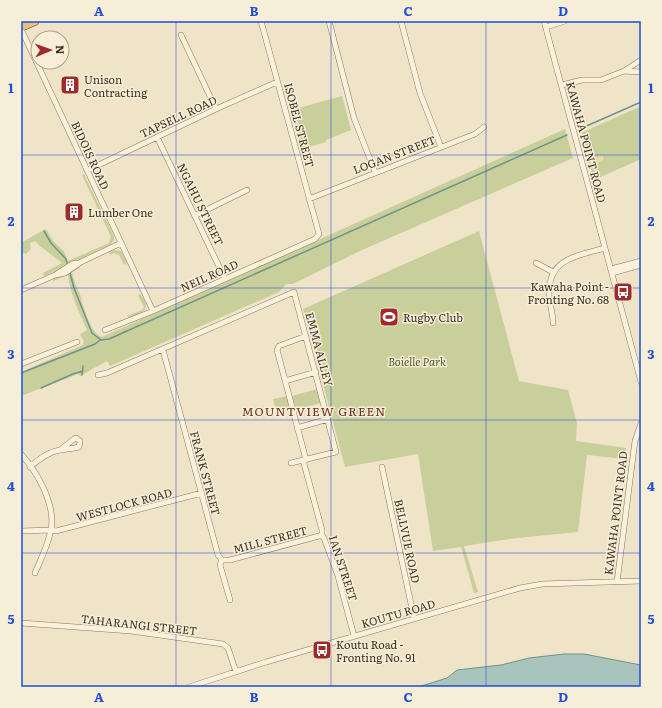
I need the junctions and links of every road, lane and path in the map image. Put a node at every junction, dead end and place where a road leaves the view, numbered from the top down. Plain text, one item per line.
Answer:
1 (34, 21) edge
2 (261, 21) edge
3 (329, 21) edge
4 (401, 21) edge
5 (544, 21) edge
6 (565, 21) edge
7 (546, 27) junction
8 (21, 28) edge
9 (181, 35) dead end
10 (641, 60) edge
11 (624, 71) junction
12 (641, 72) edge
13 (278, 82) junction
14 (562, 85) junction
15 (216, 109) junction
16 (484, 127) dead end
17 (157, 137) junction
18 (441, 147) junction
19 (88, 170) junction
20 (375, 172) junction
21 (247, 190) dead end
22 (309, 199) junction
23 (196, 215) junction
24 (318, 234) joint
25 (121, 243) junction
26 (605, 248) junction
27 (641, 261) edge
28 (536, 263) dead end
29 (641, 265) edge
30 (611, 271) junction
31 (553, 272) junction
32 (225, 279) junction
33 (21, 290) edge
34 (153, 311) junction
35 (553, 323) dead end
36 (105, 330) dead end
37 (306, 336) junction
38 (77, 342) dead end
39 (162, 350) junction
40 (21, 364) edge
41 (316, 372) junction
42 (98, 375) dead end
43 (641, 378) edge
44 (285, 381) junction
45 (328, 419) junction
46 (641, 423) edge
47 (298, 428) junction
48 (60, 450) dead end
49 (21, 454) edge
50 (21, 457) edge
51 (304, 460) junction
52 (292, 463) dead end
53 (30, 467) junction
54 (382, 467) dead end
55 (202, 493) junction
56 (51, 530) junction
57 (21, 531) edge
58 (322, 536) junction
59 (222, 560) junction
60 (35, 573) dead end
61 (641, 581) edge
62 (617, 582) junction
63 (230, 600) dead end
64 (414, 618) junction
65 (21, 623) edge
66 (354, 636) junction
67 (236, 672) junction
68 (189, 687) edge

1 - 8 highway
2 - 13 street, ISOBEL STREET
3 - 20 street
4 - 18 street
5 - 7 street, KAWAHA POINT ROAD
6 - 7 street
7 - 14 street, KAWAHA POINT ROAD
8 - 19 street, BIDOIS ROAD
9 - 15 street
10 - 11 street
11 - 12 street
11 - 14 street
13 - 15 street, TAPSELL ROAD
13 - 22 street, ISOBEL STREET
14 - 26 street, KAWAHA POINT ROAD
15 - 17 street, TAPSELL ROAD
16 - 18 street, LOGAN STREET
17 - 19 street, TAPSELL ROAD
17 - 23 street, NGAHU STREET
18 - 20 street, LOGAN STREET
19 - 25 street, BIDOIS ROAD
20 - 22 street, LOGAN STREET
21 - 23 street
22 - 24 street, ISOBEL STREET
23 - 32 street, NGAHU STREET
24 - 32 street, NEIL ROAD
25 - 33 street
25 - 34 street, BIDOIS ROAD
26 - 30 street, KAWAHA POINT ROAD
26 - 31 street
27 - 30 street
28 - 31 street
29 - 30 street
30 - 43 street, KAWAHA POINT ROAD
31 - 35 street
32 - 34 street, NEIL ROAD
34 - 36 street, NEIL ROAD
37 - 39 street, EMMA ALLEY
37 - 41 street, EMMA ALLEY
37 - 44 street, IAN STREET
38 - 40 street
39 - 42 street
39 - 55 street, FRANK STREET
41 - 44 street
41 - 45 street, EMMA ALLEY
44 - 47 street, IAN STREET
45 - 47 street
45 - 51 street, EMMA ALLEY
46 - 62 street, KAWAHA POINT ROAD
47 - 51 street, IAN STREET
48 - 53 street
49 - 53 street
50 - 53 street
51 - 52 street
51 - 58 street, IAN STREET
53 - 56 street
54 - 64 street, BELLVUE ROAD
55 - 56 street, WESTLOCK ROAD
55 - 59 street, FRANK STREET
56 - 57 street, WESTLOCK ROAD
56 - 60 street
58 - 59 street, MILL STREET
58 - 66 street, IAN STREET
59 - 63 street, FRANK STREET
61 - 62 street, KAWAHA POINT ROAD
62 - 64 street, KOUTU ROAD
64 - 66 street, KOUTU ROAD
65 - 67 street, TAHARANGI STREET
66 - 67 street, KOUTU ROAD
67 - 68 street, KOUTU ROAD

